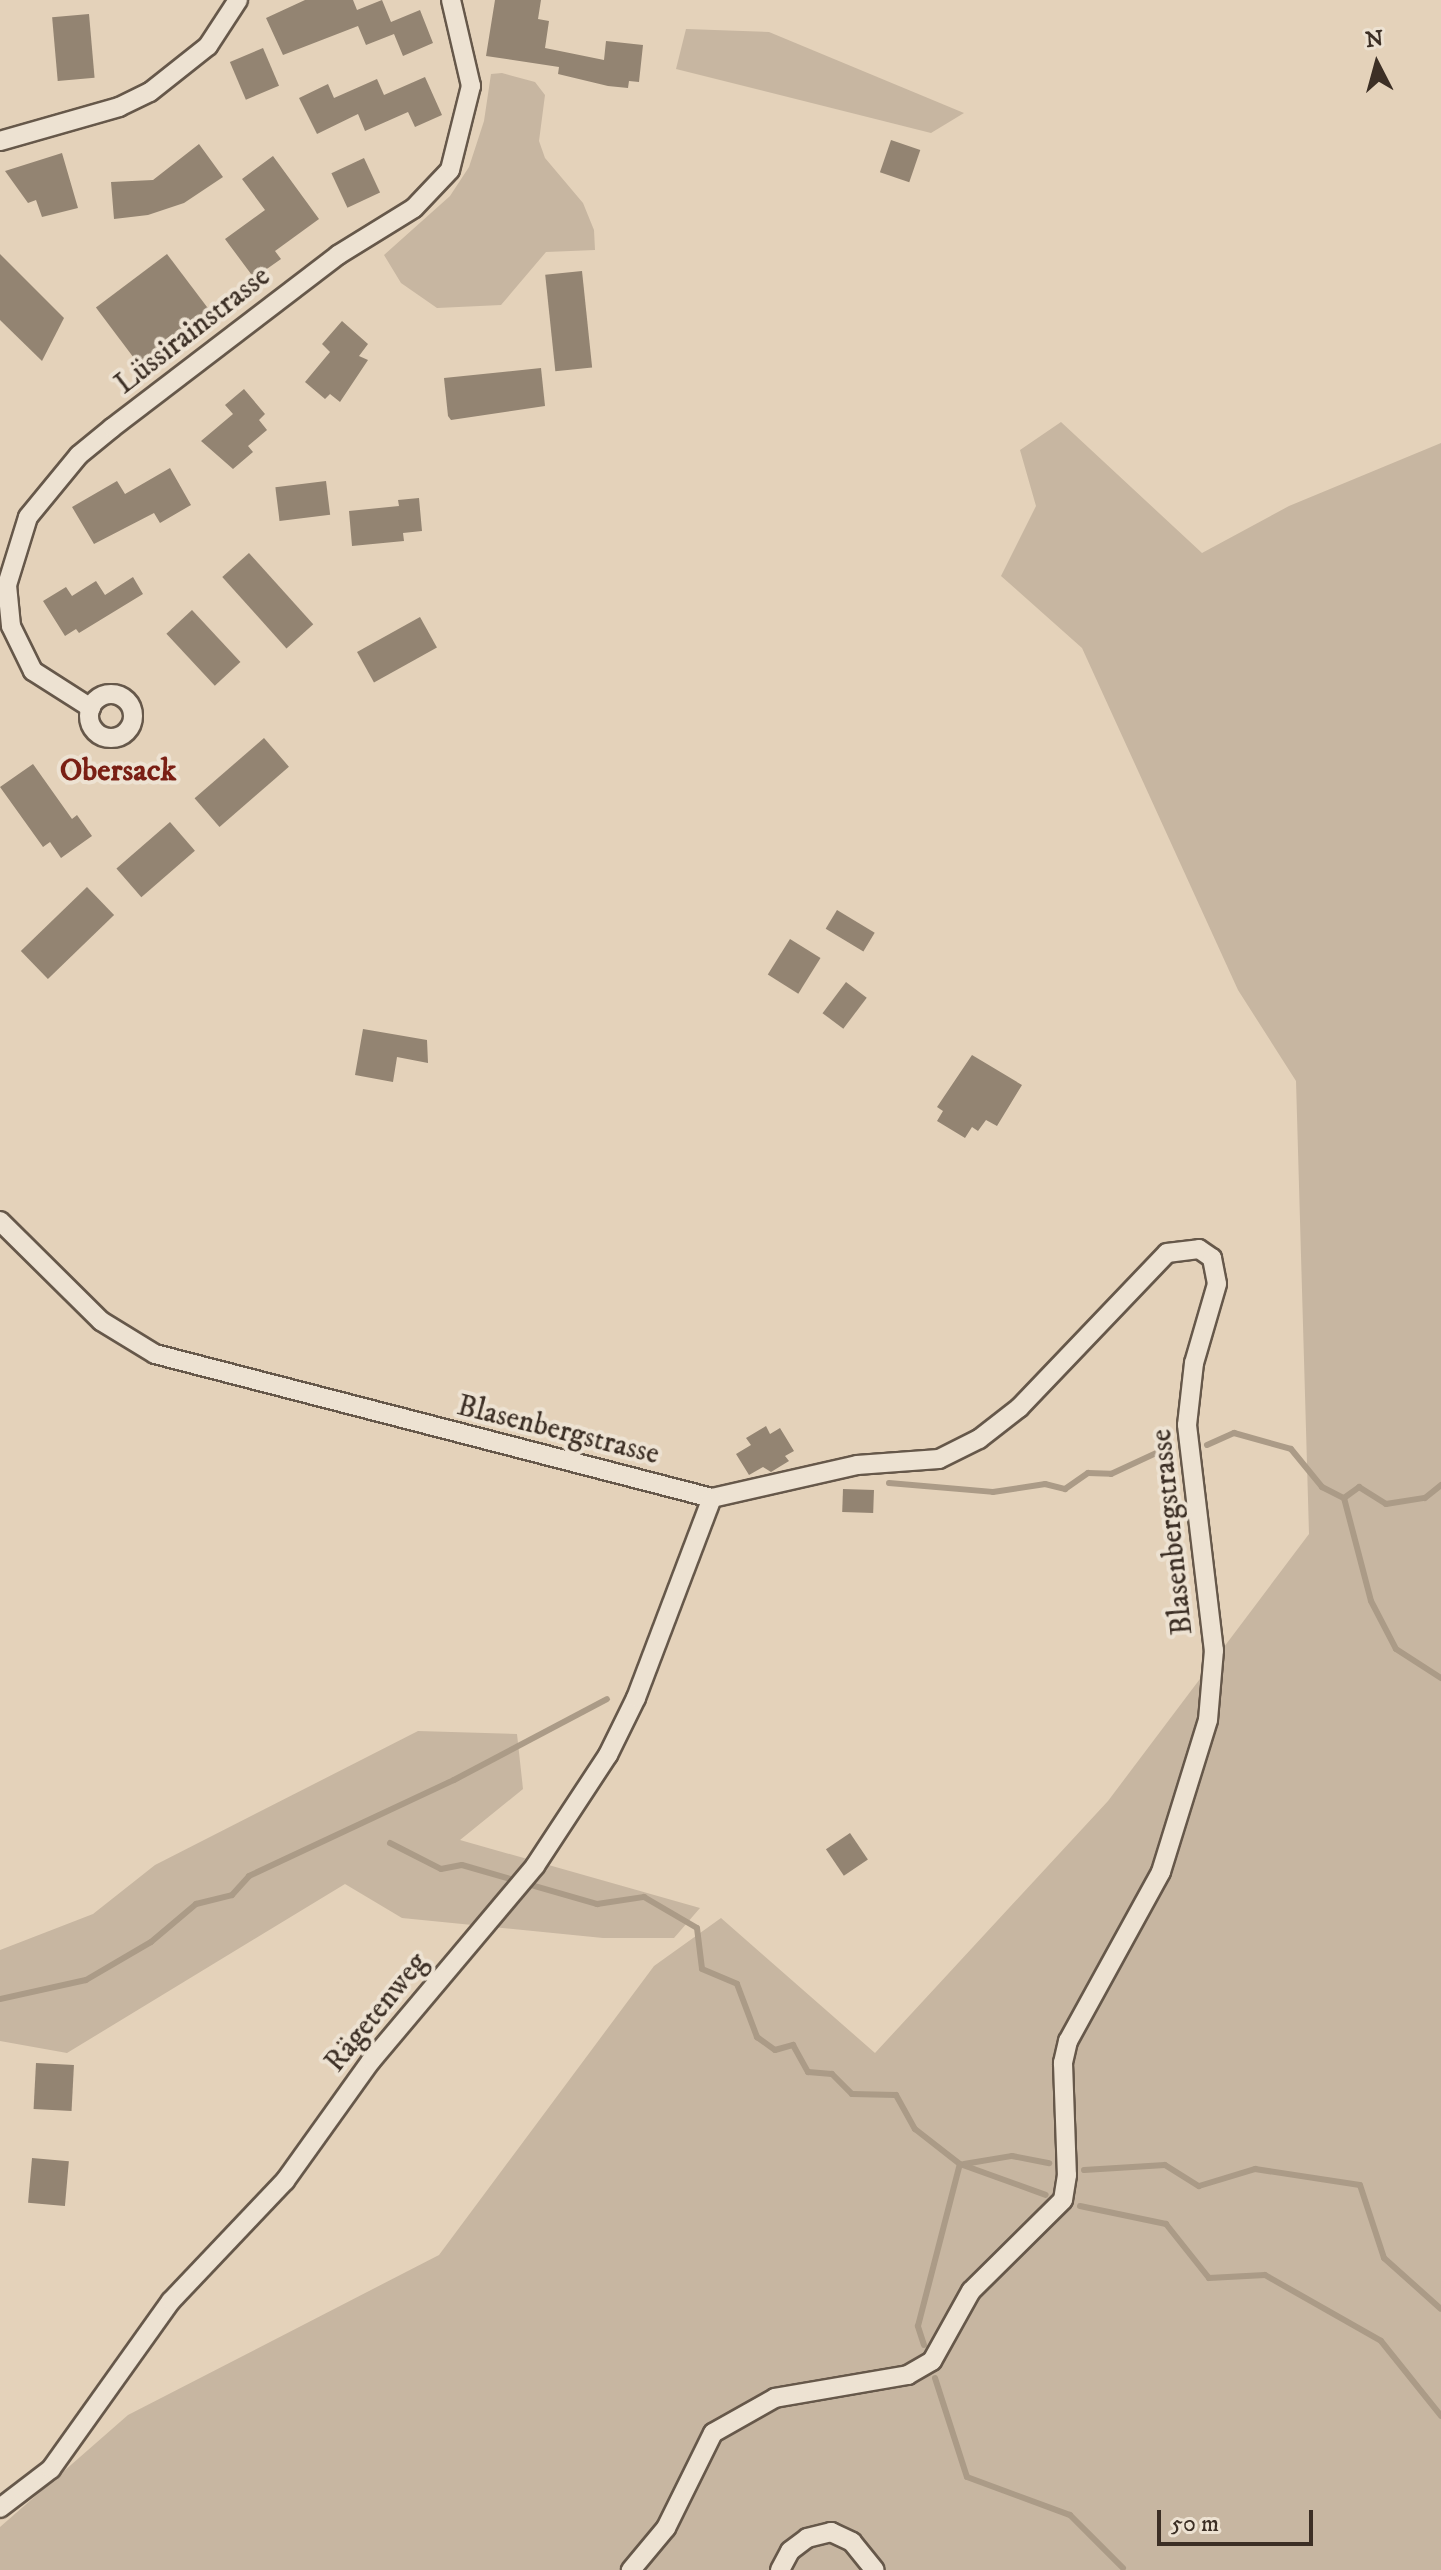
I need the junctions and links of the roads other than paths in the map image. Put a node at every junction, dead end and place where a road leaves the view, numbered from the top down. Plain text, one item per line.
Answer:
1 (238, 0) edge
2 (451, 0) edge
3 (0, 141) edge
4 (5, 628) edge
5 (91, 708) dead end
6 (0, 1221) edge
7 (712, 1498) junction
8 (0, 2508) edge
9 (631, 2570) edge
10 (780, 2570) edge
11 (875, 2570) edge

1 - 3 street
2 - 4 street, Lüssirainstrasse
4 - 5 street, Lüssirainstrasse
6 - 7 street, Blasenbergstrasse
7 - 8 street, Rägetenweg
7 - 9 street, Blasenbergstrasse
10 - 11 street

